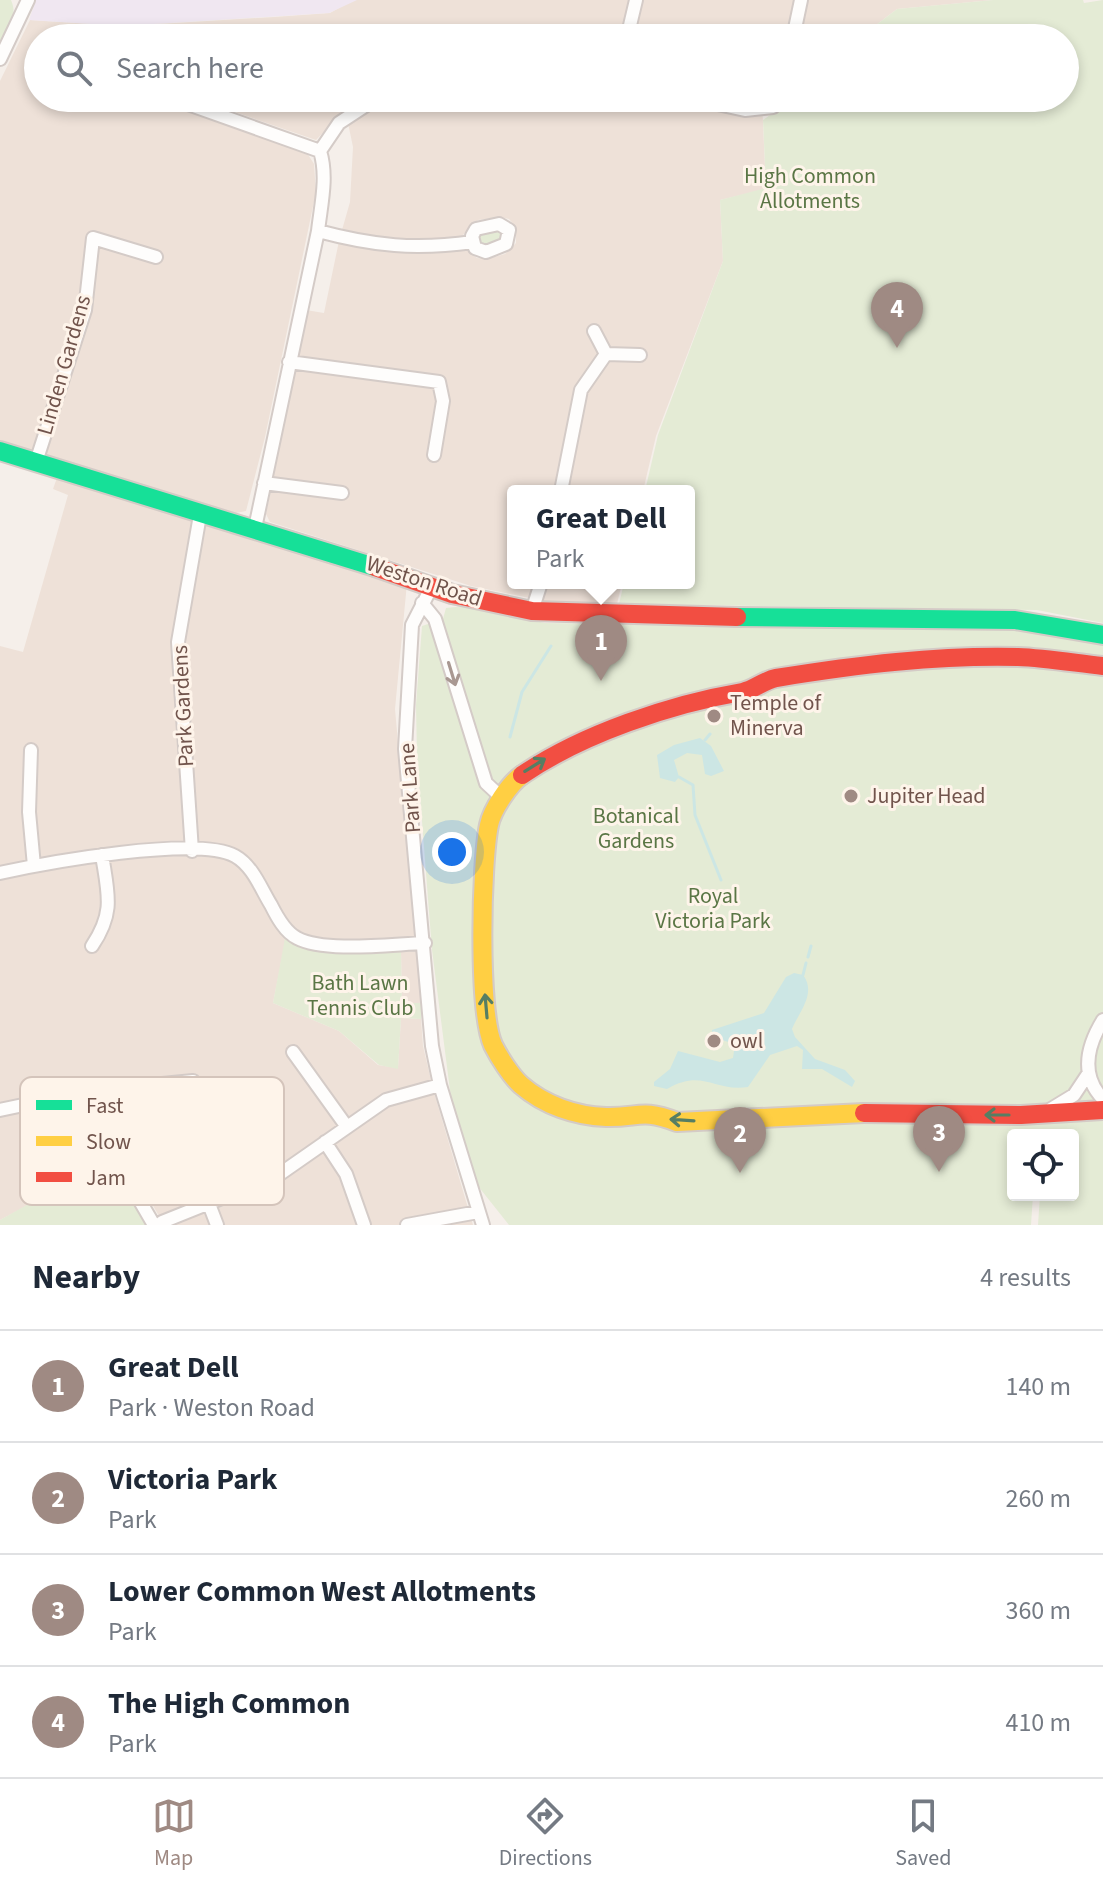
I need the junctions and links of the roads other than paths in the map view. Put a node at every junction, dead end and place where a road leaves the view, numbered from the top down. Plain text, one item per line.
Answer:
1 (28, 0) edge
2 (636, 0) edge
3 (801, 0) edge
4 (630, 24) edge
5 (796, 24) edge
6 (0, 59) edge
7 (214, 112) edge
8 (356, 112) edge
9 (320, 151) junction
10 (318, 231) junction
11 (473, 242) dead end
12 (156, 257) dead end
13 (594, 331) dead end
14 (606, 354) junction
15 (640, 355) dead end
16 (289, 362) junction
17 (0, 451) edge
18 (434, 455) dead end
19 (36, 462) junction
20 (264, 483) junction
21 (562, 485) edge
22 (342, 493) dead end
23 (200, 515) junction
24 (255, 528) junction
25 (539, 589) edge
26 (426, 596) junction
27 (532, 611) junction
28 (1103, 635) edge
29 (1103, 666) edge
30 (31, 750) dead end
31 (501, 797) junction
32 (192, 851) junction
33 (102, 855) junction
34 (34, 866) junction
35 (0, 873) edge
36 (425, 943) junction
37 (92, 946) dead end
38 (1103, 1020) edge
39 (293, 1052) dead end
40 (1088, 1074) junction
41 (440, 1085) junction
42 (1103, 1099) edge
43 (20, 1106) edge
44 (0, 1110) edge
45 (1103, 1110) edge
46 (1036, 1114) junction
47 (347, 1127) junction
48 (325, 1142) junction
49 (284, 1171) edge
50 (145, 1205) edge
51 (206, 1205) edge
52 (209, 1205) edge
53 (478, 1212) junction
54 (156, 1223) edge
55 (217, 1225) edge
56 (364, 1225) edge
57 (407, 1225) edge
58 (483, 1225) edge

1 - 6 street
2 - 4 street
3 - 5 street
7 - 9 street
8 - 9 street
9 - 10 street
10 - 11 street
10 - 16 street
12 - 19 street, Linden Gardens
13 - 14 street
14 - 15 street
14 - 21 street
16 - 18 street
16 - 20 street
17 - 19 street, Weston Road
19 - 23 street, Weston Road
20 - 22 street
20 - 24 street
23 - 24 street, Weston Road
23 - 32 street, Park Gardens
24 - 26 street, Weston Road
25 - 27 street
26 - 27 street, Weston Road
26 -> 31 street
26 - 36 street, Park Lane
27 - 28 street, Weston Road
31 -> 29 street
30 - 34 street
46 -> 31 street
32 - 33 street
32 - 36 street
33 - 34 street
33 - 37 street
34 - 35 street
36 - 41 street, Park Lane
38 - 40 street
39 - 47 street
40 - 42 street
40 - 46 street
41 - 47 street
41 - 53 street, Park Lane
43 - 44 street
45 - 46 street
47 - 48 street
48 - 49 street
48 - 56 street
50 - 54 street
51 - 54 street
52 - 55 street
53 - 57 street
53 - 58 street, Park Lane

